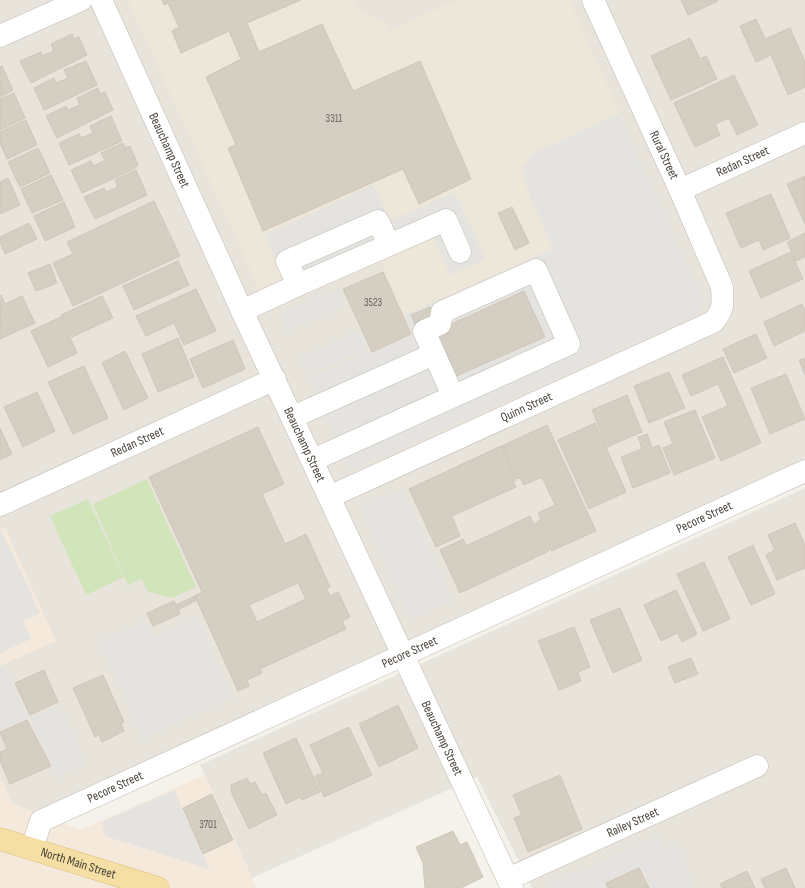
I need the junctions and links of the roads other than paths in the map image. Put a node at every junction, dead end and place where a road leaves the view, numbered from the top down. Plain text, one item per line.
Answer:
1 (80, 0) edge
2 (101, 0) edge
3 (593, 0) edge
4 (0, 36) edge
5 (805, 133) edge
6 (680, 190) junction
7 (460, 252) dead end
8 (242, 311) junction
9 (720, 314) joint
10 (434, 354) junction
11 (275, 379) junction
12 (453, 396) junction
13 (293, 417) junction
14 (313, 460) junction
15 (805, 471) edge
16 (329, 497) junction
17 (0, 505) edge
18 (402, 656) junction
19 (757, 766) dead end
20 (0, 839) edge
21 (32, 848) junction
22 (510, 884) edge
23 (158, 888) edge

1 - 4 street
2 - 8 street, Beauchamp Street
3 - 6 street, Rural Street
5 - 6 street, Redan Street
6 - 9 street, Rural Street
7 - 8 street
8 - 11 street, Beauchamp Street
9 - 16 street, Quinn Street
10 - 12 street
10 - 12 street
10 - 13 street
11 - 13 street, Beauchamp Street
11 - 17 street, Redan Street
12 - 14 street
13 - 14 street, Beauchamp Street
14 - 16 street, Beauchamp Street
15 - 18 street, Pecore Street
16 - 18 street, Beauchamp Street
18 - 21 street, Pecore Street
18 - 22 street, Beauchamp Street
19 - 22 street, Railey Street
20 - 21 main road, North Main Street
21 - 23 main road, North Main Street

